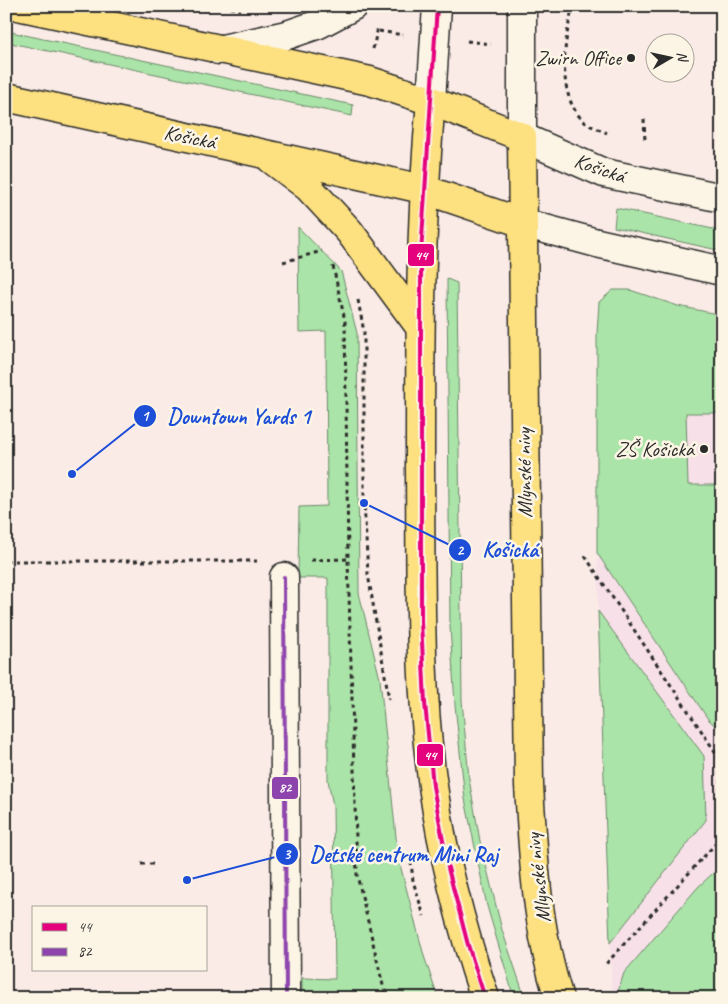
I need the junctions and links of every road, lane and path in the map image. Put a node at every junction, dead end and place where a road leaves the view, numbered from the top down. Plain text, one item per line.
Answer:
1 (18, 6) edge
2 (223, 6) edge
3 (353, 6) edge
4 (437, 6) edge
5 (522, 6) edge
6 (573, 6) edge
7 (243, 10) dead end
8 (406, 36) dead end
9 (464, 41) dead end
10 (493, 44) dead end
11 (218, 50) junction
12 (372, 53) dead end
13 (6, 97) edge
14 (431, 101) junction
15 (644, 119) dead end
16 (607, 133) dead end
17 (522, 137) junction
18 (645, 141) dead end
19 (264, 153) junction
20 (423, 190) junction
21 (722, 198) edge
22 (523, 223) junction
23 (330, 248) dead end
24 (332, 258) dead end
25 (283, 262) dead end
26 (722, 270) edge
27 (357, 293) dead end
28 (420, 327) junction
29 (585, 556) dead end
30 (348, 559) junction
31 (6, 561) edge
32 (284, 566) junction
33 (390, 704) dead end
34 (721, 799) edge
35 (410, 853) dead end
36 (141, 864) dead end
37 (153, 864) dead end
38 (424, 917) dead end
39 (605, 965) dead end
40 (286, 998) edge
41 (386, 998) edge
42 (485, 998) edge
43 (559, 998) edge

1 - 11 main road, Košická
2 - 7 path
3 - 11 street
4 - 14 street
5 - 17 street, Mlynské nivy
6 - 16 path
8 - 12 path
9 - 10 path
11 - 14 main road, Košická
13 - 19 main road, Košická
14 - 17 main road, Košická
14 - 20 main road
15 - 18 path
17 - 21 street, Košická
17 - 22 main road, Mlynské nivy
19 - 20 main road, Košická
19 - 28 main road
20 - 22 main road, Košická
20 - 28 main road
22 - 26 street, Košická
22 - 43 main road, Mlynské nivy
23 - 25 path
24 - 30 path
27 - 33 path
28 - 42 main road
29 - 34 path
30 - 32 path
30 - 41 path
31 - 32 path
32 - 40 street
34 - 39 path
35 - 38 path
36 - 37 path

